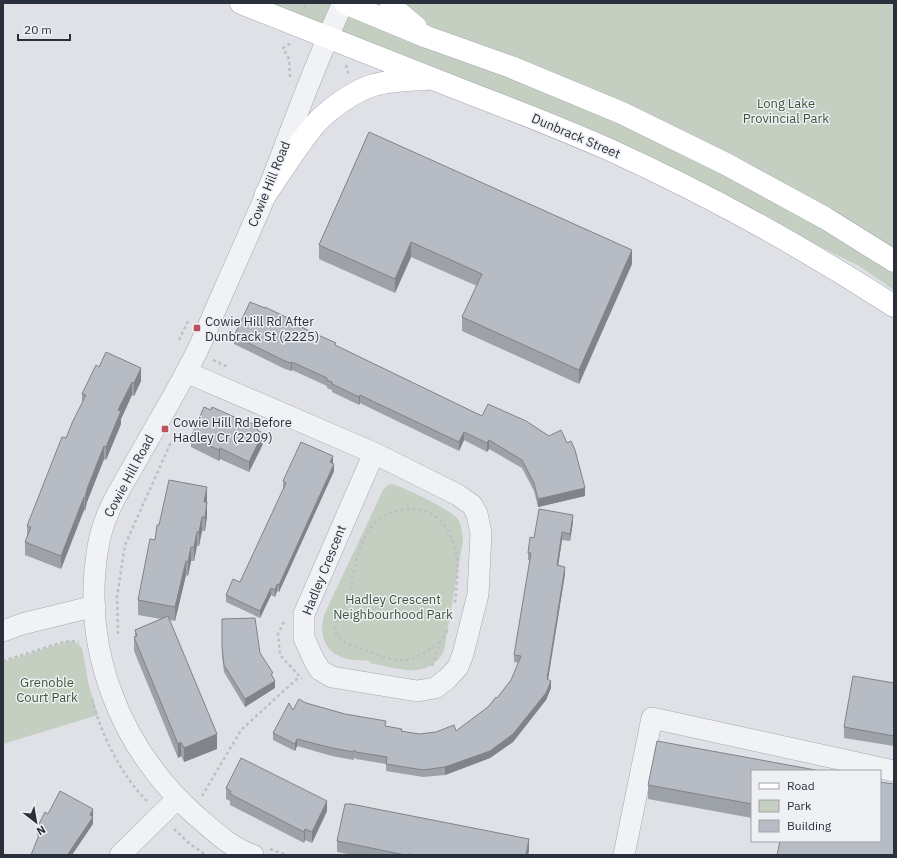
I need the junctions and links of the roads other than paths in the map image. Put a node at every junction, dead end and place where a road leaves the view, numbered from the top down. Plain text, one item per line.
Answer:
1 (241, 3) edge
2 (344, 3) edge
3 (391, 3) edge
4 (427, 37) junction
5 (327, 38) junction
6 (433, 78) junction
7 (266, 194) junction
8 (894, 261) edge
9 (894, 306) edge
10 (186, 372) junction
11 (374, 453) junction
12 (94, 606) junction
13 (3, 631) edge
14 (894, 771) edge
15 (177, 799) junction
16 (120, 855) edge
17 (253, 855) edge
18 (624, 855) edge

1 - 5 main road, Dunbrack Street
2 - 4 main road
2 - 5 street, Cowie Hill Road
3 - 4 main road
4 - 8 main road
5 - 6 main road, Dunbrack Street
5 - 7 street, Cowie Hill Road
6 - 7 main road
6 - 9 main road, Dunbrack Street
7 - 10 street, Cowie Hill Road
10 - 11 street, Hadley Crescent
10 - 12 street, Cowie Hill Road
11 - 11 street, Hadley Crescent
12 - 13 street
12 - 15 street, Cowie Hill Road
14 - 18 street
15 - 16 street
15 - 17 street, Cowie Hill Road

